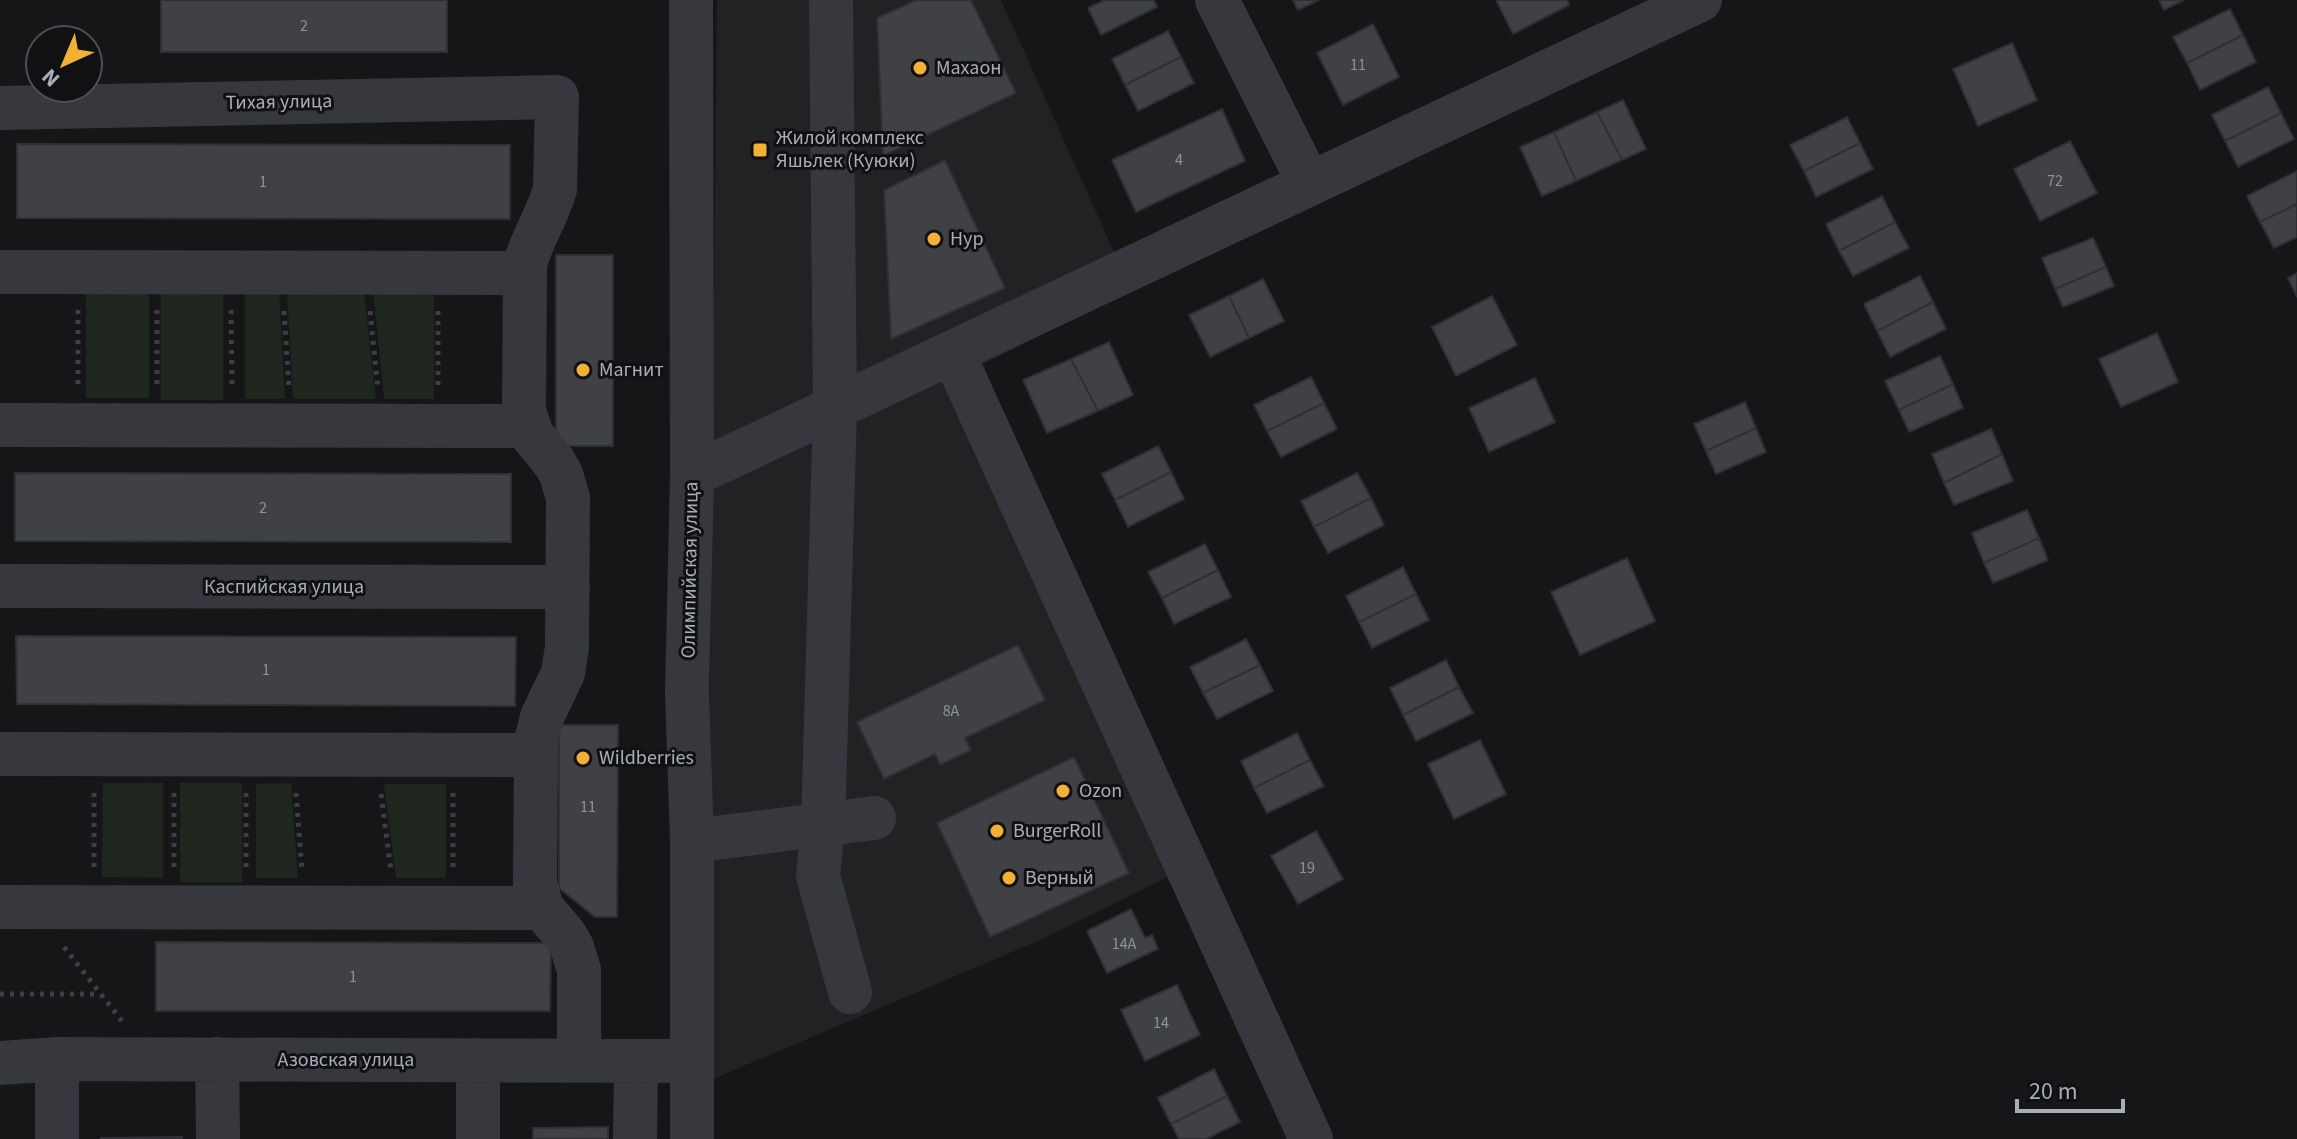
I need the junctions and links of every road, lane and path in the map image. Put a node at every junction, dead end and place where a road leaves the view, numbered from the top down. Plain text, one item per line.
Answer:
1 (691, 0) edge
2 (831, 0) edge
3 (1217, 0) edge
4 (1700, 0) edge
5 (1656, 9) edge
6 (0, 108) edge
7 (1309, 183) junction
8 (0, 272) edge
9 (77, 272) junction
10 (157, 272) junction
11 (231, 272) junction
12 (282, 272) junction
13 (366, 272) junction
14 (438, 273) junction
15 (525, 273) junction
16 (953, 353) junction
17 (835, 409) junction
18 (0, 425) edge
19 (78, 425) junction
20 (157, 425) junction
21 (232, 425) junction
22 (291, 425) junction
23 (382, 426) junction
24 (438, 426) junction
25 (527, 426) junction
26 (692, 475) junction
27 (0, 586) edge
28 (568, 587) junction
29 (0, 754) edge
30 (94, 754) junction
31 (174, 754) junction
32 (246, 754) junction
33 (293, 754) junction
34 (376, 755) junction
35 (453, 755) junction
36 (535, 755) junction
37 (874, 818) dead end
38 (823, 826) junction
39 (692, 841) junction
40 (16, 907) edge
41 (94, 908) junction
42 (174, 908) junction
43 (246, 908) junction
44 (305, 908) junction
45 (395, 908) junction
46 (453, 908) junction
47 (542, 908) junction
48 (850, 992) dead end
49 (0, 994) edge
50 (101, 994) junction
51 (57, 1059) junction
52 (217, 1059) junction
53 (152, 1060) junction
54 (478, 1060) junction
55 (579, 1060) junction
56 (636, 1061) junction
57 (692, 1061) junction
58 (0, 1063) edge
59 (57, 1139) edge
60 (218, 1139) edge
61 (478, 1139) edge
62 (635, 1139) edge
63 (692, 1139) edge
64 (1311, 1139) edge

1 - 26 street, Олимпийская улица
2 - 17 street
3 - 7 street
4 - 5 street
5 - 7 street
6 - 15 street, Тихая улица
7 - 16 street
8 - 9 street
9 - 10 street
9 - 19 path
10 - 11 street
10 - 20 path
11 - 12 street
11 - 21 path
12 - 13 street
12 - 22 path
13 - 14 street
13 - 23 path
14 - 15 street
14 - 24 path
15 - 25 street
16 - 17 street
16 - 64 street
17 - 26 street
17 - 38 street
18 - 19 street
19 - 20 street
20 - 21 street
21 - 22 street
22 - 23 street
23 - 24 street
24 - 25 street
25 - 28 street
26 - 39 street, Олимпийская улица
27 - 28 street, Каспийская улица
28 - 36 street
29 - 30 street
30 - 31 street
30 - 41 path
31 - 32 street
31 - 42 path
32 - 33 street
32 - 43 path
33 - 34 street
33 - 44 path
34 - 35 street
34 - 45 path
35 - 36 street
35 - 46 path
36 - 47 street
37 - 38 street
38 - 39 street
38 - 48 street
39 - 57 street, Олимпийская улица
40 - 41 street
40 - 50 path
41 - 42 street
42 - 43 street
43 - 44 street
44 - 45 street
45 - 46 street
46 - 47 street
47 - 55 street
49 - 50 path
50 - 53 path
51 - 53 street, Азовская улица
51 - 58 street, Азовская улица
51 - 59 street
52 - 53 street, Азовская улица
52 - 54 street, Азовская улица
52 - 60 street
54 - 55 street, Азовская улица
54 - 61 street
55 - 56 street, Азовская улица
56 - 57 street, Азовская улица
56 - 62 street
57 - 63 street, Олимпийская улица

